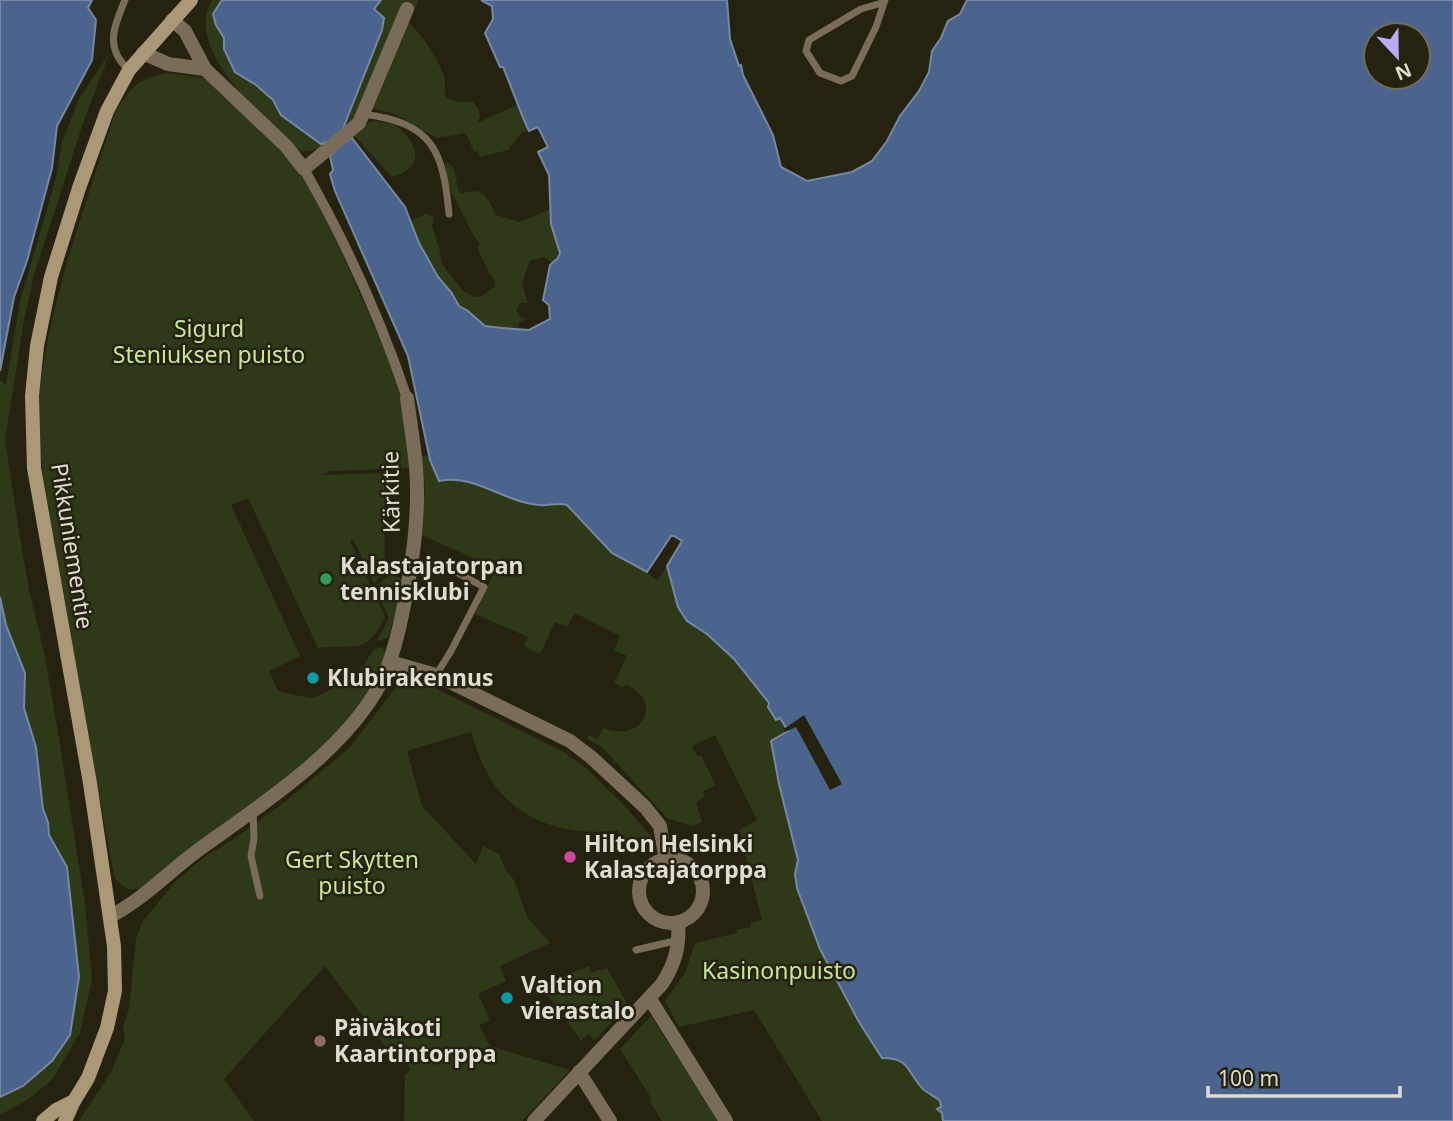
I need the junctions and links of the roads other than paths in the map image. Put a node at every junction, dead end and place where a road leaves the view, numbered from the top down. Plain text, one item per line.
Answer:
1 (125, 0) edge
2 (191, 0) edge
3 (883, 1) edge
4 (407, 9) dead end
5 (173, 20) junction
6 (143, 53) junction
7 (205, 69) junction
8 (129, 70) junction
9 (363, 114) junction
10 (304, 169) junction
11 (449, 214) dead end
12 (407, 398) joint
13 (412, 568) junction
14 (390, 662) junction
15 (436, 675) junction
16 (253, 811) junction
17 (666, 860) junction
18 (260, 896) dead end
19 (111, 916) junction
20 (678, 922) junction
21 (680, 940) junction
22 (636, 950) dead end
23 (650, 999) junction
24 (579, 1072) junction
25 (74, 1101) junction
26 (43, 1121) edge
27 (65, 1121) edge
28 (534, 1121) edge
29 (610, 1121) edge
30 (726, 1121) edge

1 - 8 lane
2 - 5 main road, Pikkuniementie
3 - 3 lane
4 - 9 street
5 - 6 main road, Pikkuniementie
5 - 7 street, Kärkitie
6 - 7 street
6 - 8 main road, Pikkuniementie
7 - 10 street, Kärkitie
8 - 19 main road, Pikkuniementie
9 - 10 street
9 - 11 lane
10 - 12 street, Kärkitie
12 - 13 street, Kärkitie
13 - 14 street, Kärkitie
13 - 15 lane
14 - 15 street
14 - 16 street, Kärkitie
15 - 17 street
16 - 18 lane
16 - 19 street, Kärkitie
17 - 20 street
17 - 20 street
19 - 25 main road, Pikkuniementie
20 - 21 street
21 - 22 lane
21 - 23 street
23 - 24 street
23 - 30 street
24 - 28 street
24 - 29 street
25 - 26 main road, Pikkuniementie
25 - 27 main road, Pikkuniementie

